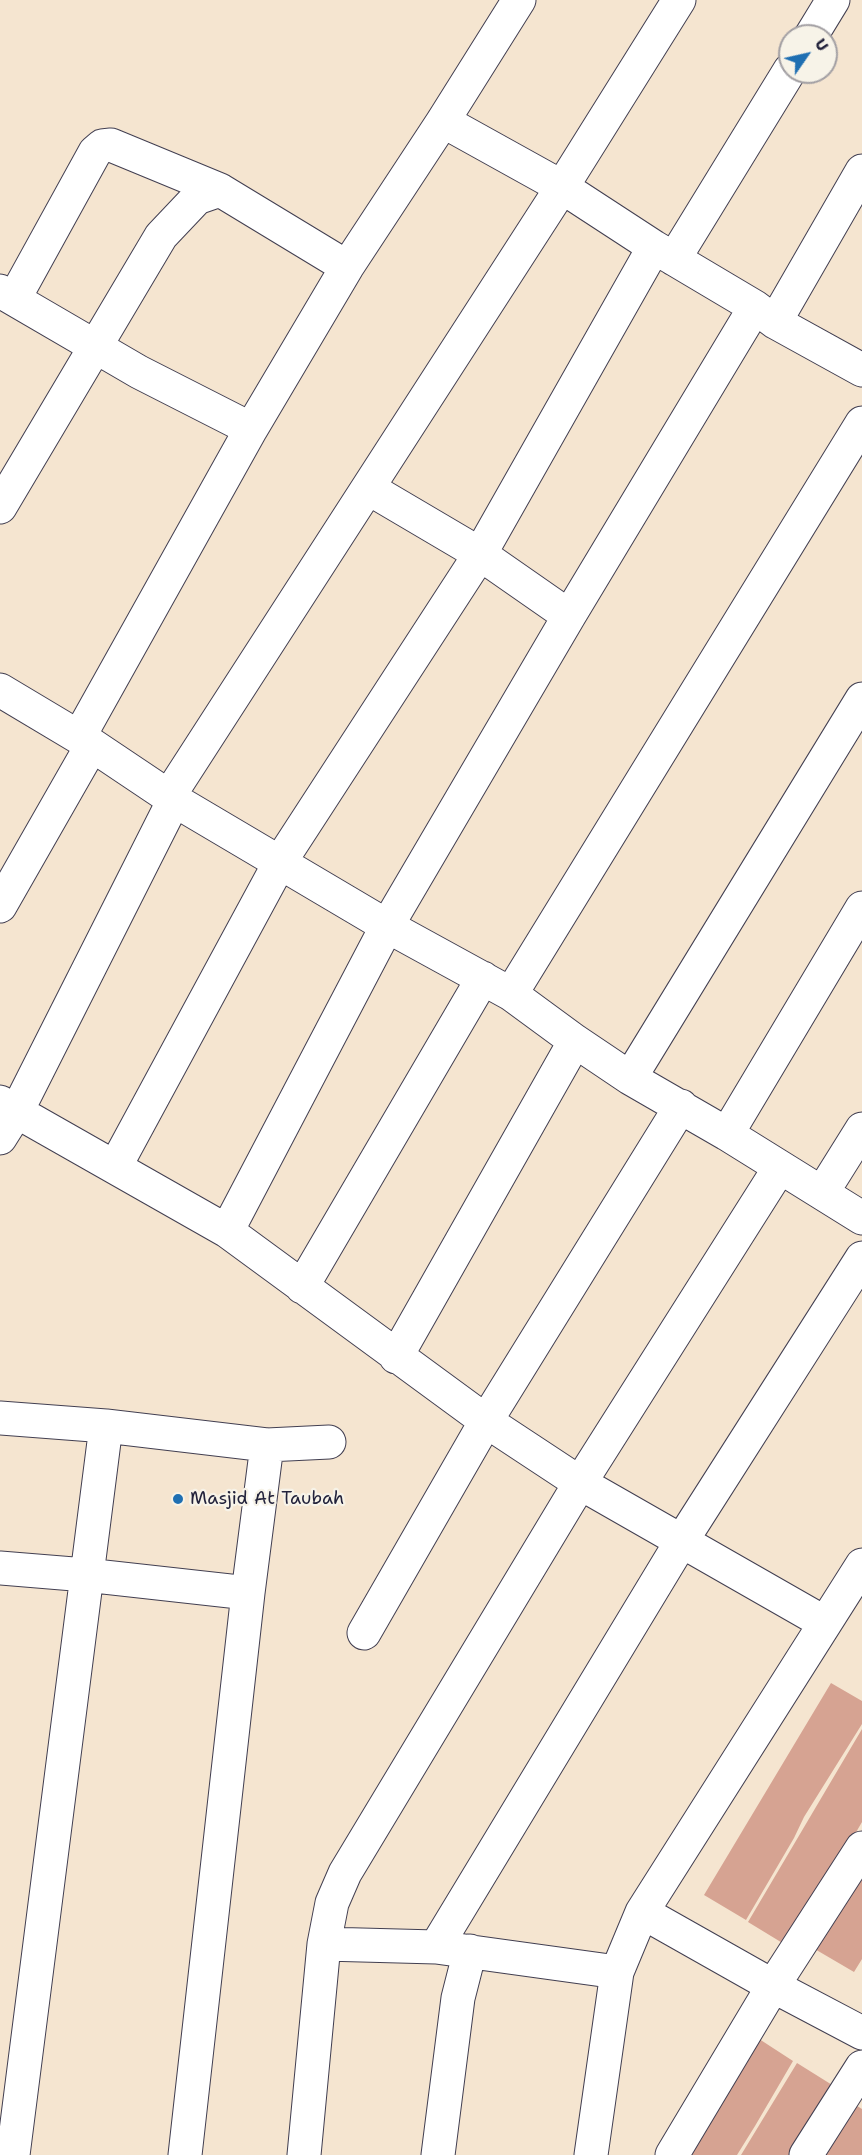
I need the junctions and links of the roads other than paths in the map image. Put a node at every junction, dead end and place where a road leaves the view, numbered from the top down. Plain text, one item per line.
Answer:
1 (519, 0) edge
2 (679, 0) edge
3 (833, 0) edge
4 (818, 24) edge
5 (780, 84) edge
6 (443, 121) junction
7 (862, 171) edge
8 (562, 187) junction
9 (220, 190) junction
10 (664, 253) junction
11 (347, 267) junction
12 (7, 295) edge
13 (765, 314) junction
14 (94, 347) junction
15 (862, 370) edge
16 (862, 423) edge
17 (251, 429) junction
18 (368, 488) junction
19 (0, 507) edge
20 (480, 554) junction
21 (569, 616) junction
22 (0, 690) edge
23 (862, 699) edge
24 (86, 741) junction
25 (172, 798) junction
26 (279, 862) junction
27 (0, 906) edge
28 (862, 908) edge
29 (387, 926) junction
30 (483, 978) junction
31 (511, 994) junction
32 (575, 1041) junction
33 (630, 1078) junction
34 (681, 1106) junction
35 (6, 1117) edge
36 (862, 1129) edge
37 (728, 1134) junction
38 (115, 1167) junction
39 (780, 1167) junction
40 (822, 1193) junction
41 (862, 1218) edge
42 (227, 1231) junction
43 (862, 1258) edge
44 (302, 1287) junction
45 (396, 1357) junction
46 (0, 1418) edge
47 (486, 1421) junction
48 (106, 1426) junction
49 (329, 1442) dead end
50 (267, 1444) junction
51 (580, 1484) junction
52 (681, 1542) junction
53 (862, 1565) edge
54 (0, 1568) edge
55 (86, 1575) junction
56 (248, 1593) junction
57 (825, 1623) junction
58 (364, 1633) dead end
59 (862, 1848) edge
60 (642, 1912) junction
61 (324, 1944) junction
62 (436, 1947) junction
63 (470, 1951) junction
64 (617, 1972) junction
65 (773, 1986) junction
66 (862, 2032) edge
67 (862, 2067) edge
68 (13, 2155) edge
69 (185, 2155) edge
70 (304, 2155) edge
71 (438, 2155) edge
72 (591, 2155) edge
73 (672, 2155) edge
74 (806, 2155) edge

1 - 6 street
2 - 8 street
3 - 4 street
5 - 10 street
6 - 8 street
6 - 11 street
7 - 13 street
8 - 10 street
8 - 18 street
9 - 11 street
9 - 12 street
9 - 14 street
10 - 13 street
10 - 20 street
11 - 17 street
12 - 14 street
13 - 15 street
13 - 21 street
14 - 17 street
14 - 19 street
16 - 31 street
17 - 24 street
18 - 20 street
18 - 25 street
20 - 21 street
20 - 26 street
21 - 29 street
22 - 24 street
23 - 33 street
24 - 25 street
24 - 27 street
25 - 26 street
25 - 35 street
26 - 29 street
26 - 38 street
28 - 37 street
29 - 30 street
29 - 42 street
30 - 31 street
30 - 44 street
31 - 32 street
32 - 33 street
32 - 45 street
33 - 34 street
34 - 37 street
34 - 47 street
35 - 38 street
36 - 40 street
37 - 39 street
38 - 42 street
39 - 40 street
39 - 51 street
40 - 41 street
42 - 44 street
43 - 52 street
44 - 45 street
45 - 47 street
46 - 48 street
47 - 51 street
47 - 58 street
48 - 50 street
48 - 55 street
49 - 50 street
50 - 56 street
51 - 52 street
51 - 61 street
52 - 57 street
52 - 62 street
53 - 57 street
54 - 55 street
55 - 56 street
55 - 68 street
56 - 69 street
57 - 60 street
59 - 65 street
60 - 64 street
60 - 65 street
61 - 62 street
61 - 70 street
62 - 63 street
63 - 64 street
63 - 71 street
64 - 72 street
65 - 66 street
65 - 73 street
67 - 74 street

